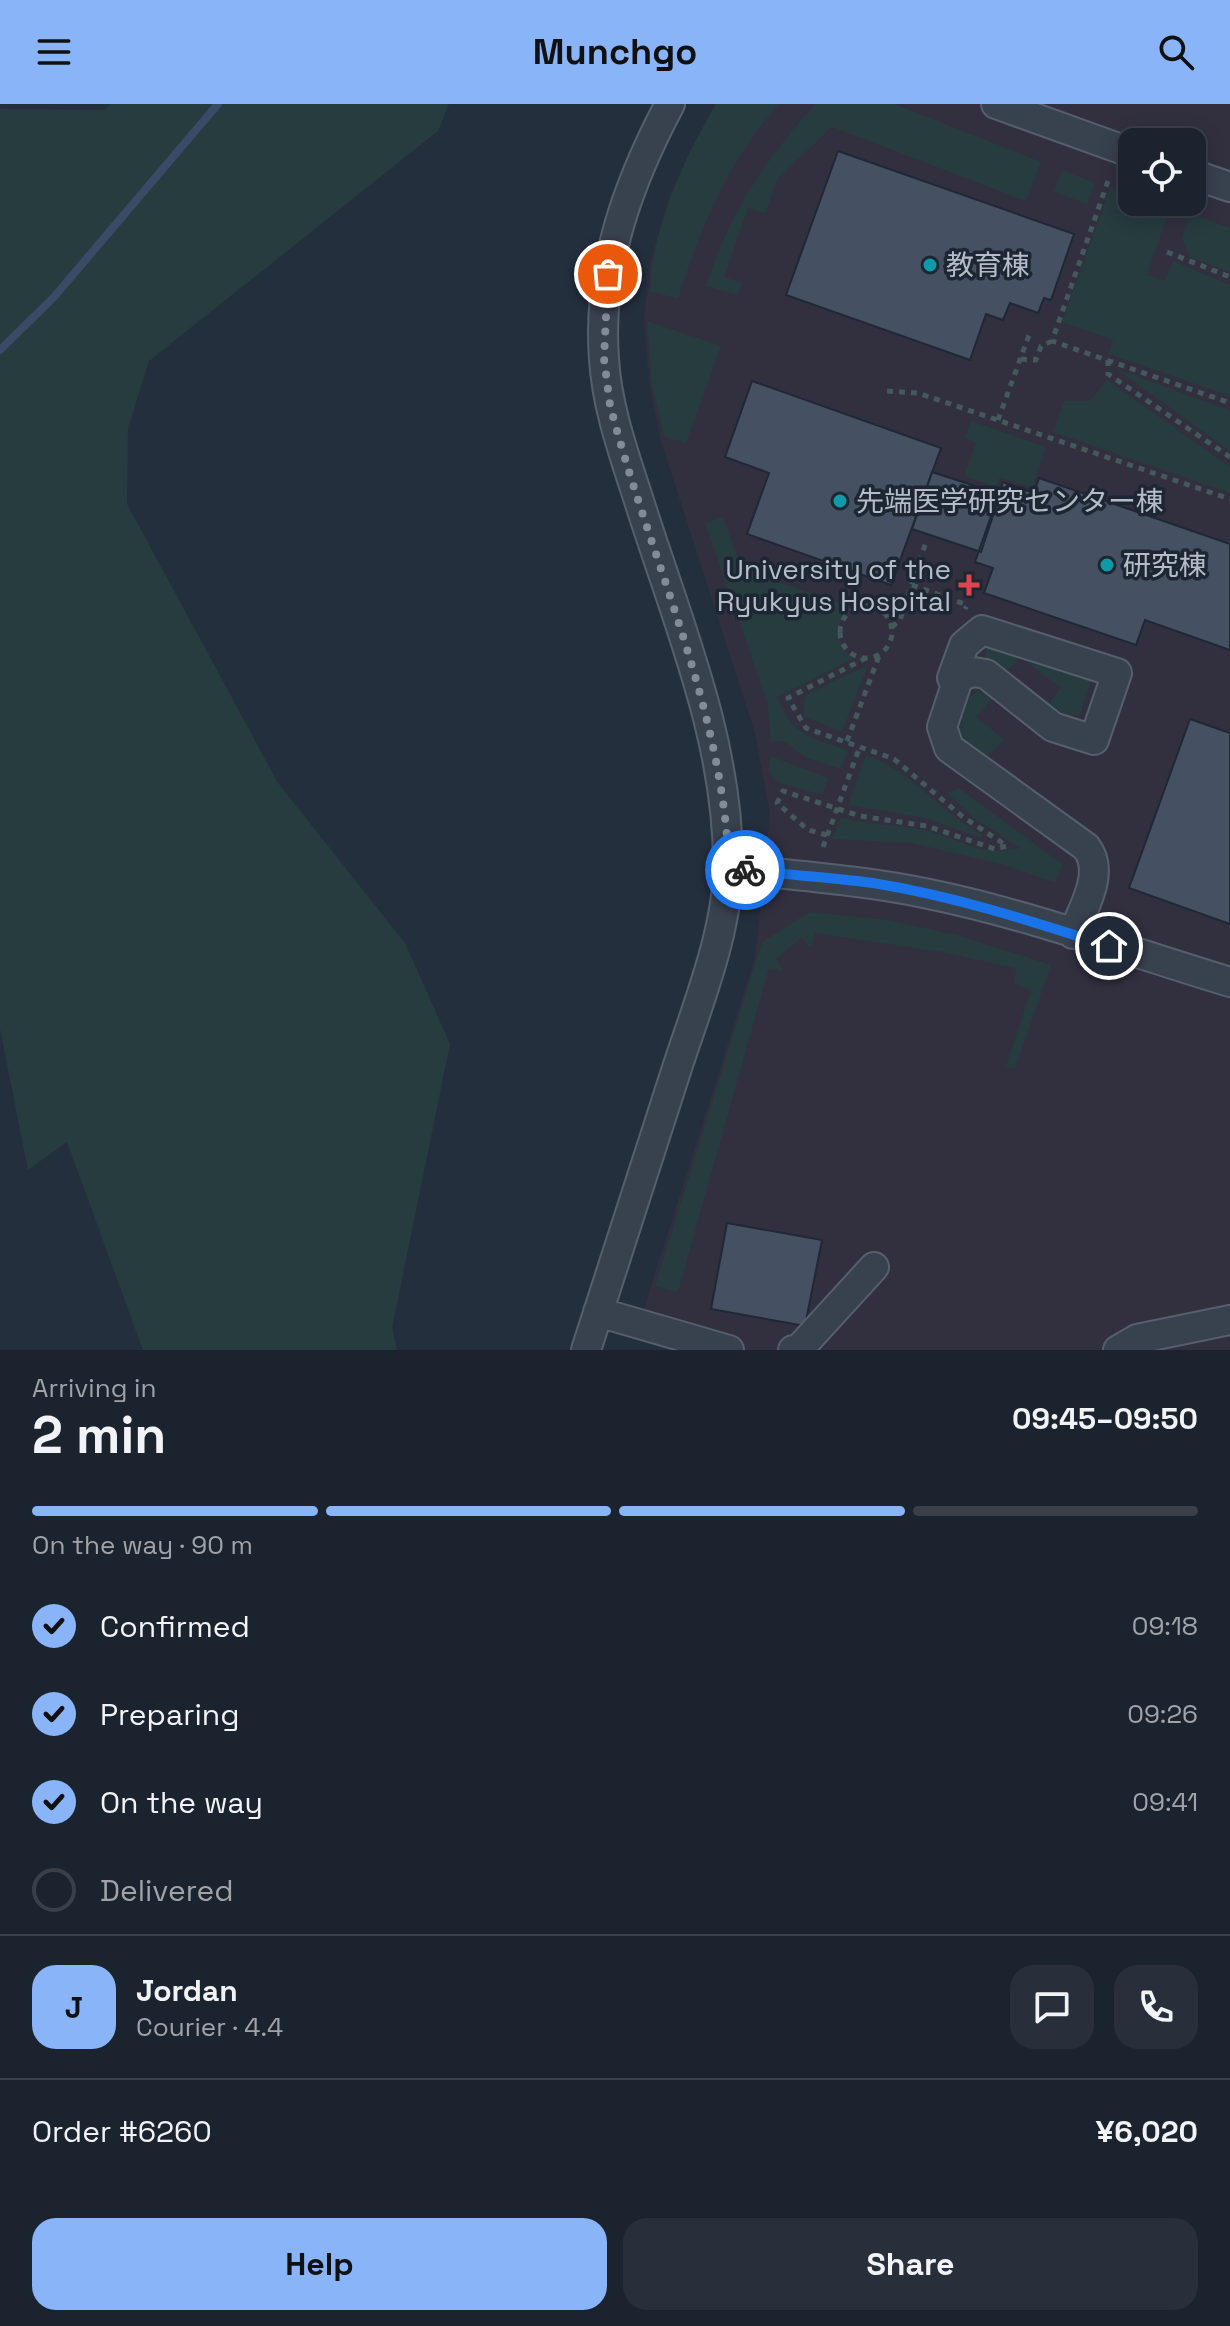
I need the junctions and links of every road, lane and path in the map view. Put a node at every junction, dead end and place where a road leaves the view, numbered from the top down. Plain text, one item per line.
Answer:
1 (670, 104) edge
2 (998, 104) edge
3 (1118, 148) edge
4 (1206, 179) edge
5 (1108, 181) dead end
6 (1230, 187) edge
7 (1167, 252) dead end
8 (1230, 277) edge
9 (1029, 335) dead end
10 (1052, 341) junction
11 (1021, 359) junction
12 (1108, 360) junction
13 (887, 391) dead end
14 (1230, 403) edge
15 (998, 420) junction
16 (1230, 457) edge
17 (1230, 499) edge
18 (927, 539) dead end
19 (912, 585) junction
20 (967, 605) dead end
21 (892, 627) junction
22 (880, 655) junction
23 (866, 658) junction
24 (956, 685) junction
25 (847, 741) junction
26 (860, 746) junction
27 (837, 809) junction
28 (827, 835) junction
29 (823, 847) dead end
30 (729, 868) junction
31 (1073, 934) junction
32 (1230, 982) edge
33 (874, 1267) dead end
34 (598, 1312) junction
35 (1230, 1320) edge
36 (586, 1350) edge
37 (729, 1350) edge
38 (793, 1350) edge
39 (1118, 1350) edge

1 - 30 street
2 - 3 street
4 - 6 street
5 - 10 path
7 - 8 path
9 - 11 path
10 - 11 path
10 - 12 path
11 - 15 path
12 - 14 path
12 - 16 path
13 - 15 path
15 - 17 path
18 - 19 path
19 - 20 path
19 - 21 path
21 - 22 path
21 - 23 path
22 - 23 path
22 - 25 path
23 - 25 path
24 - 24 street
24 - 31 street
25 - 26 path
26 - 27 path
26 - 27 path
27 - 28 path
27 - 28 path
28 - 29 path
30 - 31 street
30 - 34 street
31 - 32 street
33 - 38 street
34 - 36 street
34 - 37 street
35 - 39 street

